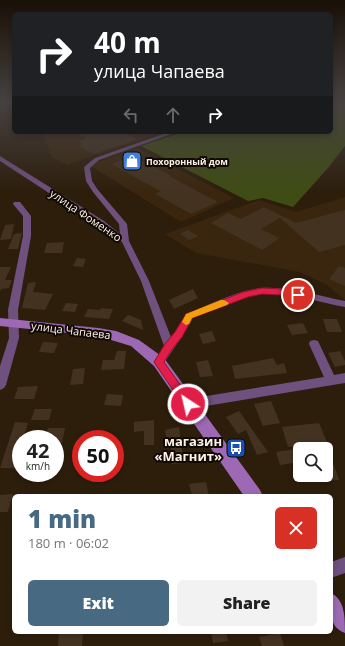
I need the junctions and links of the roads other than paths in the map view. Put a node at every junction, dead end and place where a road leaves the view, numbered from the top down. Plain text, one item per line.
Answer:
1 (168, 134) edge
2 (0, 158) edge
3 (17, 204) dead end
4 (125, 241) junction
5 (345, 304) edge
6 (0, 322) edge
7 (13, 323) junction
8 (314, 344) dead end
9 (169, 346) junction
10 (159, 362) junction
11 (345, 378) edge
12 (331, 380) junction
13 (0, 385) edge
14 (188, 404) junction
15 (253, 494) edge
16 (345, 565) edge
17 (333, 569) edge
18 (333, 607) edge
19 (345, 623) edge

1 - 4 street
2 - 4 street, улица Фоменко
3 - 7 street
4 - 9 street, улица Фоменко
5 - 9 street
6 - 7 main road, улица Чапаева
7 - 10 main road, улица Чапаева
7 - 13 street
8 - 12 street
9 - 10 street
10 - 14 main road
11 - 12 street
12 - 14 street
14 - 15 main road
16 - 17 street
18 - 19 main road

